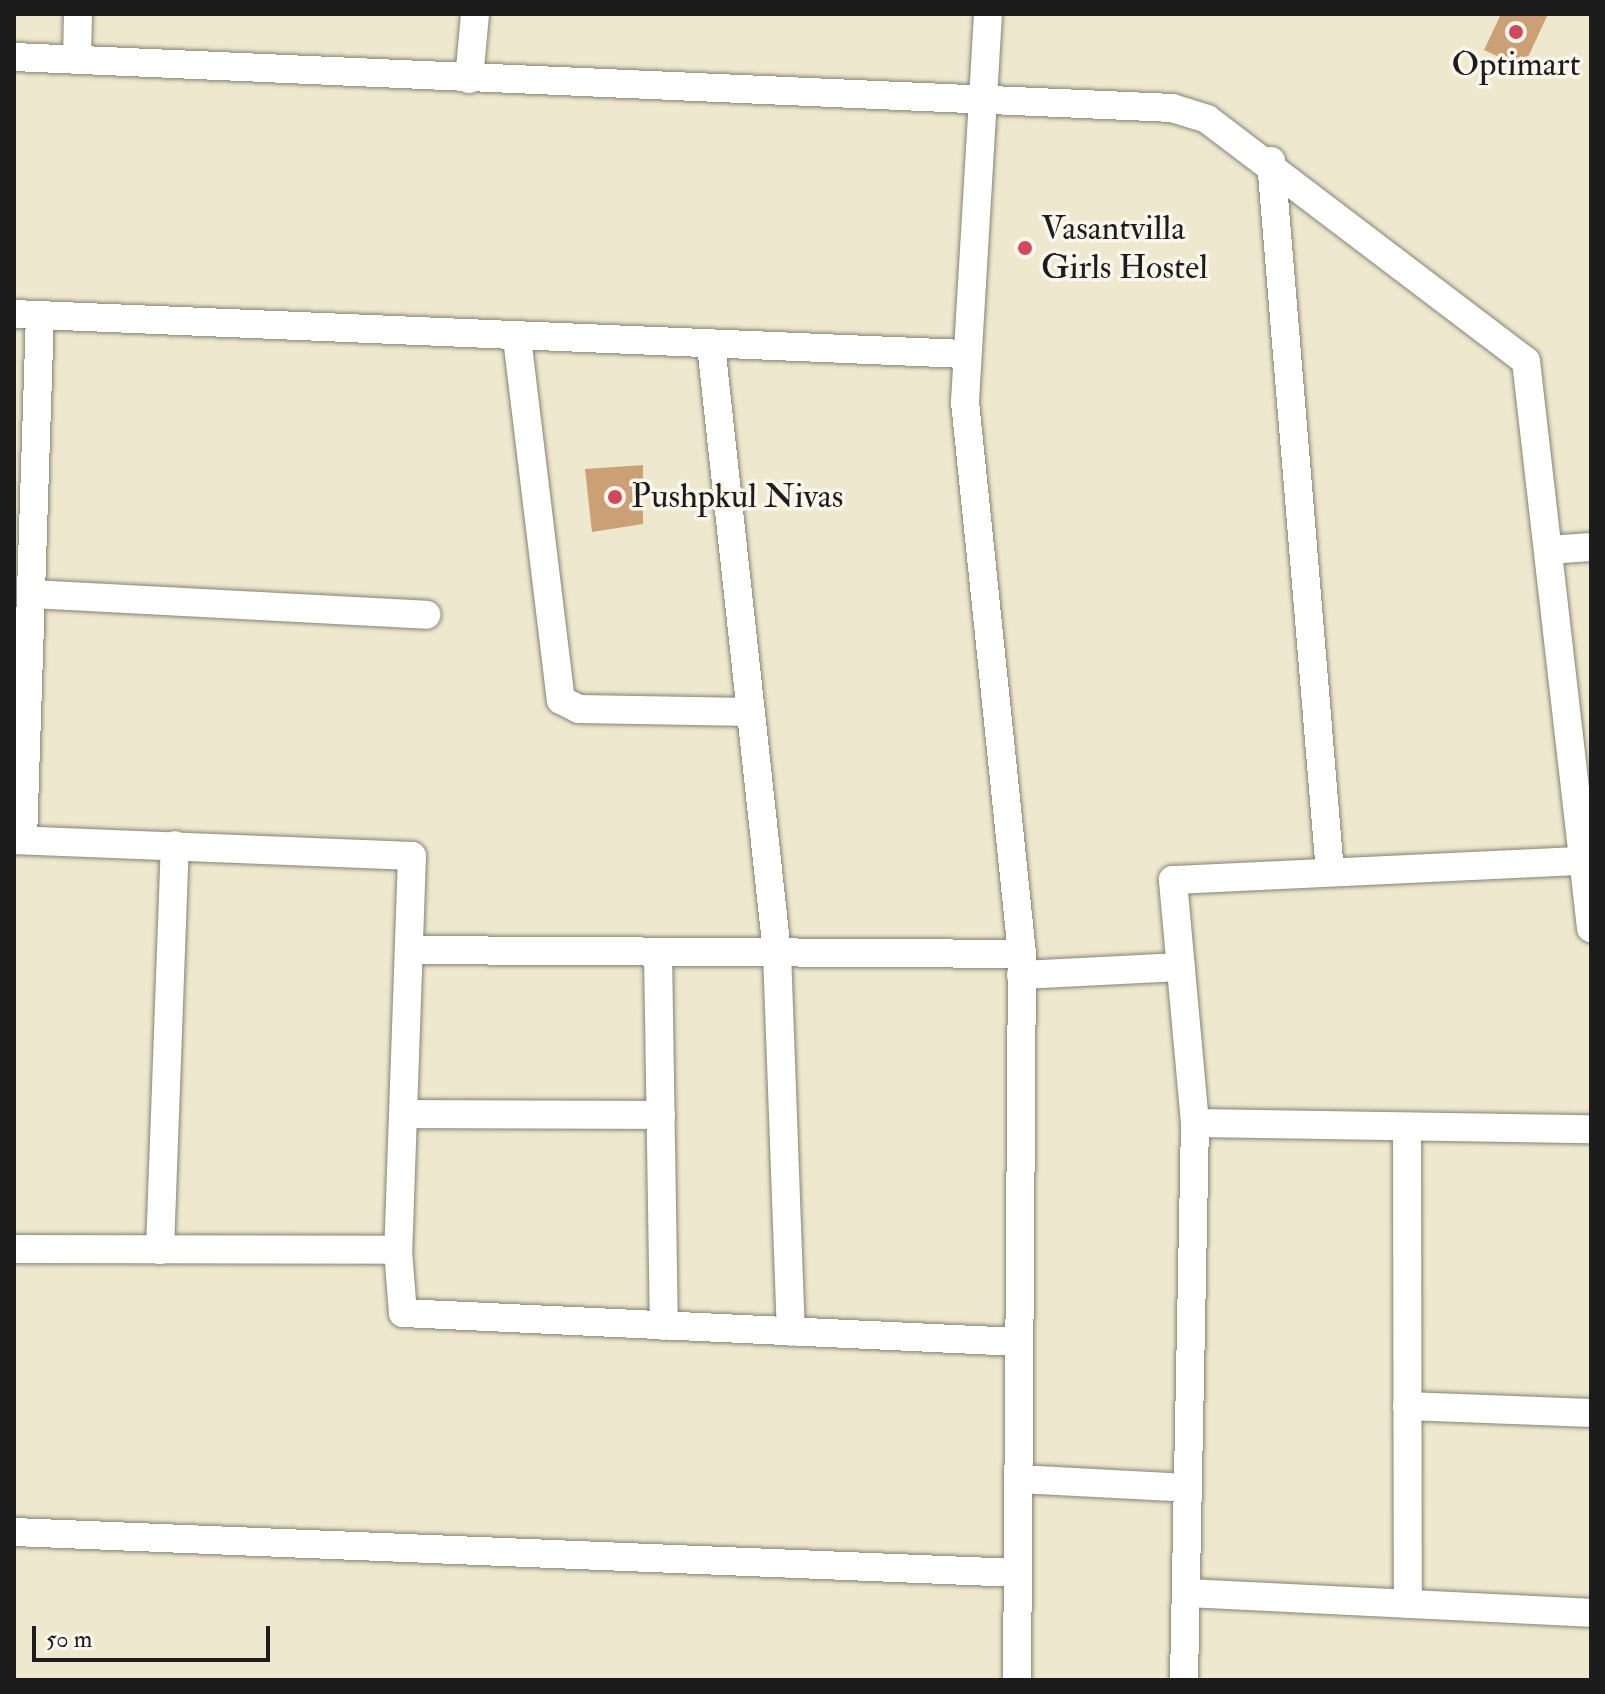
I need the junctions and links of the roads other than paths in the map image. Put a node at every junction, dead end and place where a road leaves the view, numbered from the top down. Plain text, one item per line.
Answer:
1 (78, 14) edge
2 (475, 14) edge
3 (988, 14) edge
4 (14, 57) edge
5 (77, 60) junction
6 (469, 79) junction
7 (983, 103) junction
8 (1271, 161) junction
9 (27, 315) edge
10 (517, 338) junction
11 (711, 345) junction
12 (964, 354) junction
13 (1591, 547) edge
14 (1548, 550) junction
15 (31, 594) junction
16 (426, 615) dead end
17 (751, 712) junction
18 (18, 840) edge
19 (175, 845) junction
20 (1587, 860) edge
21 (1330, 872) junction
22 (1591, 928) edge
23 (410, 950) junction
24 (658, 952) junction
25 (777, 953) junction
26 (1022, 964) junction
27 (1181, 967) junction
28 (404, 1114) junction
29 (661, 1115) junction
30 (1195, 1123) junction
31 (1407, 1127) junction
32 (1591, 1129) edge
33 (14, 1249) edge
34 (160, 1250) junction
35 (398, 1250) junction
36 (664, 1326) junction
37 (791, 1332) junction
38 (1019, 1342) junction
39 (1407, 1406) junction
40 (1591, 1413) edge
41 (1018, 1479) junction
42 (1188, 1488) junction
43 (14, 1532) edge
44 (1018, 1573) junction
45 (1186, 1593) junction
46 (1408, 1604) junction
47 (1591, 1613) edge
48 (1017, 1680) edge
49 (1184, 1680) edge

1 - 5 street
2 - 6 street
3 - 7 street
4 - 5 street
5 - 6 street
6 - 7 street
7 - 8 street
7 - 12 street
8 - 14 street
8 - 21 street
9 - 10 street
9 - 15 street
10 - 11 street
10 - 17 street
11 - 12 street
11 - 17 street
12 - 26 street
13 - 14 street
14 - 20 street
15 - 16 street
15 - 18 street
17 - 25 street
18 - 19 street
19 - 23 street
19 - 34 street
20 - 21 street
20 - 22 street
21 - 27 street
23 - 24 street
23 - 28 street
24 - 25 street
24 - 29 street
25 - 26 street
25 - 37 street
26 - 27 street
26 - 38 street
27 - 30 street
28 - 29 street
28 - 35 street
29 - 36 street
30 - 31 street
30 - 42 street
31 - 32 street
31 - 39 street
33 - 34 street
34 - 35 street
35 - 36 street
36 - 37 street
37 - 38 street
38 - 41 street
39 - 40 street
39 - 46 street
41 - 42 street
41 - 44 street
42 - 45 street
43 - 44 street
44 - 48 street
45 - 46 street
45 - 49 street
46 - 47 street

